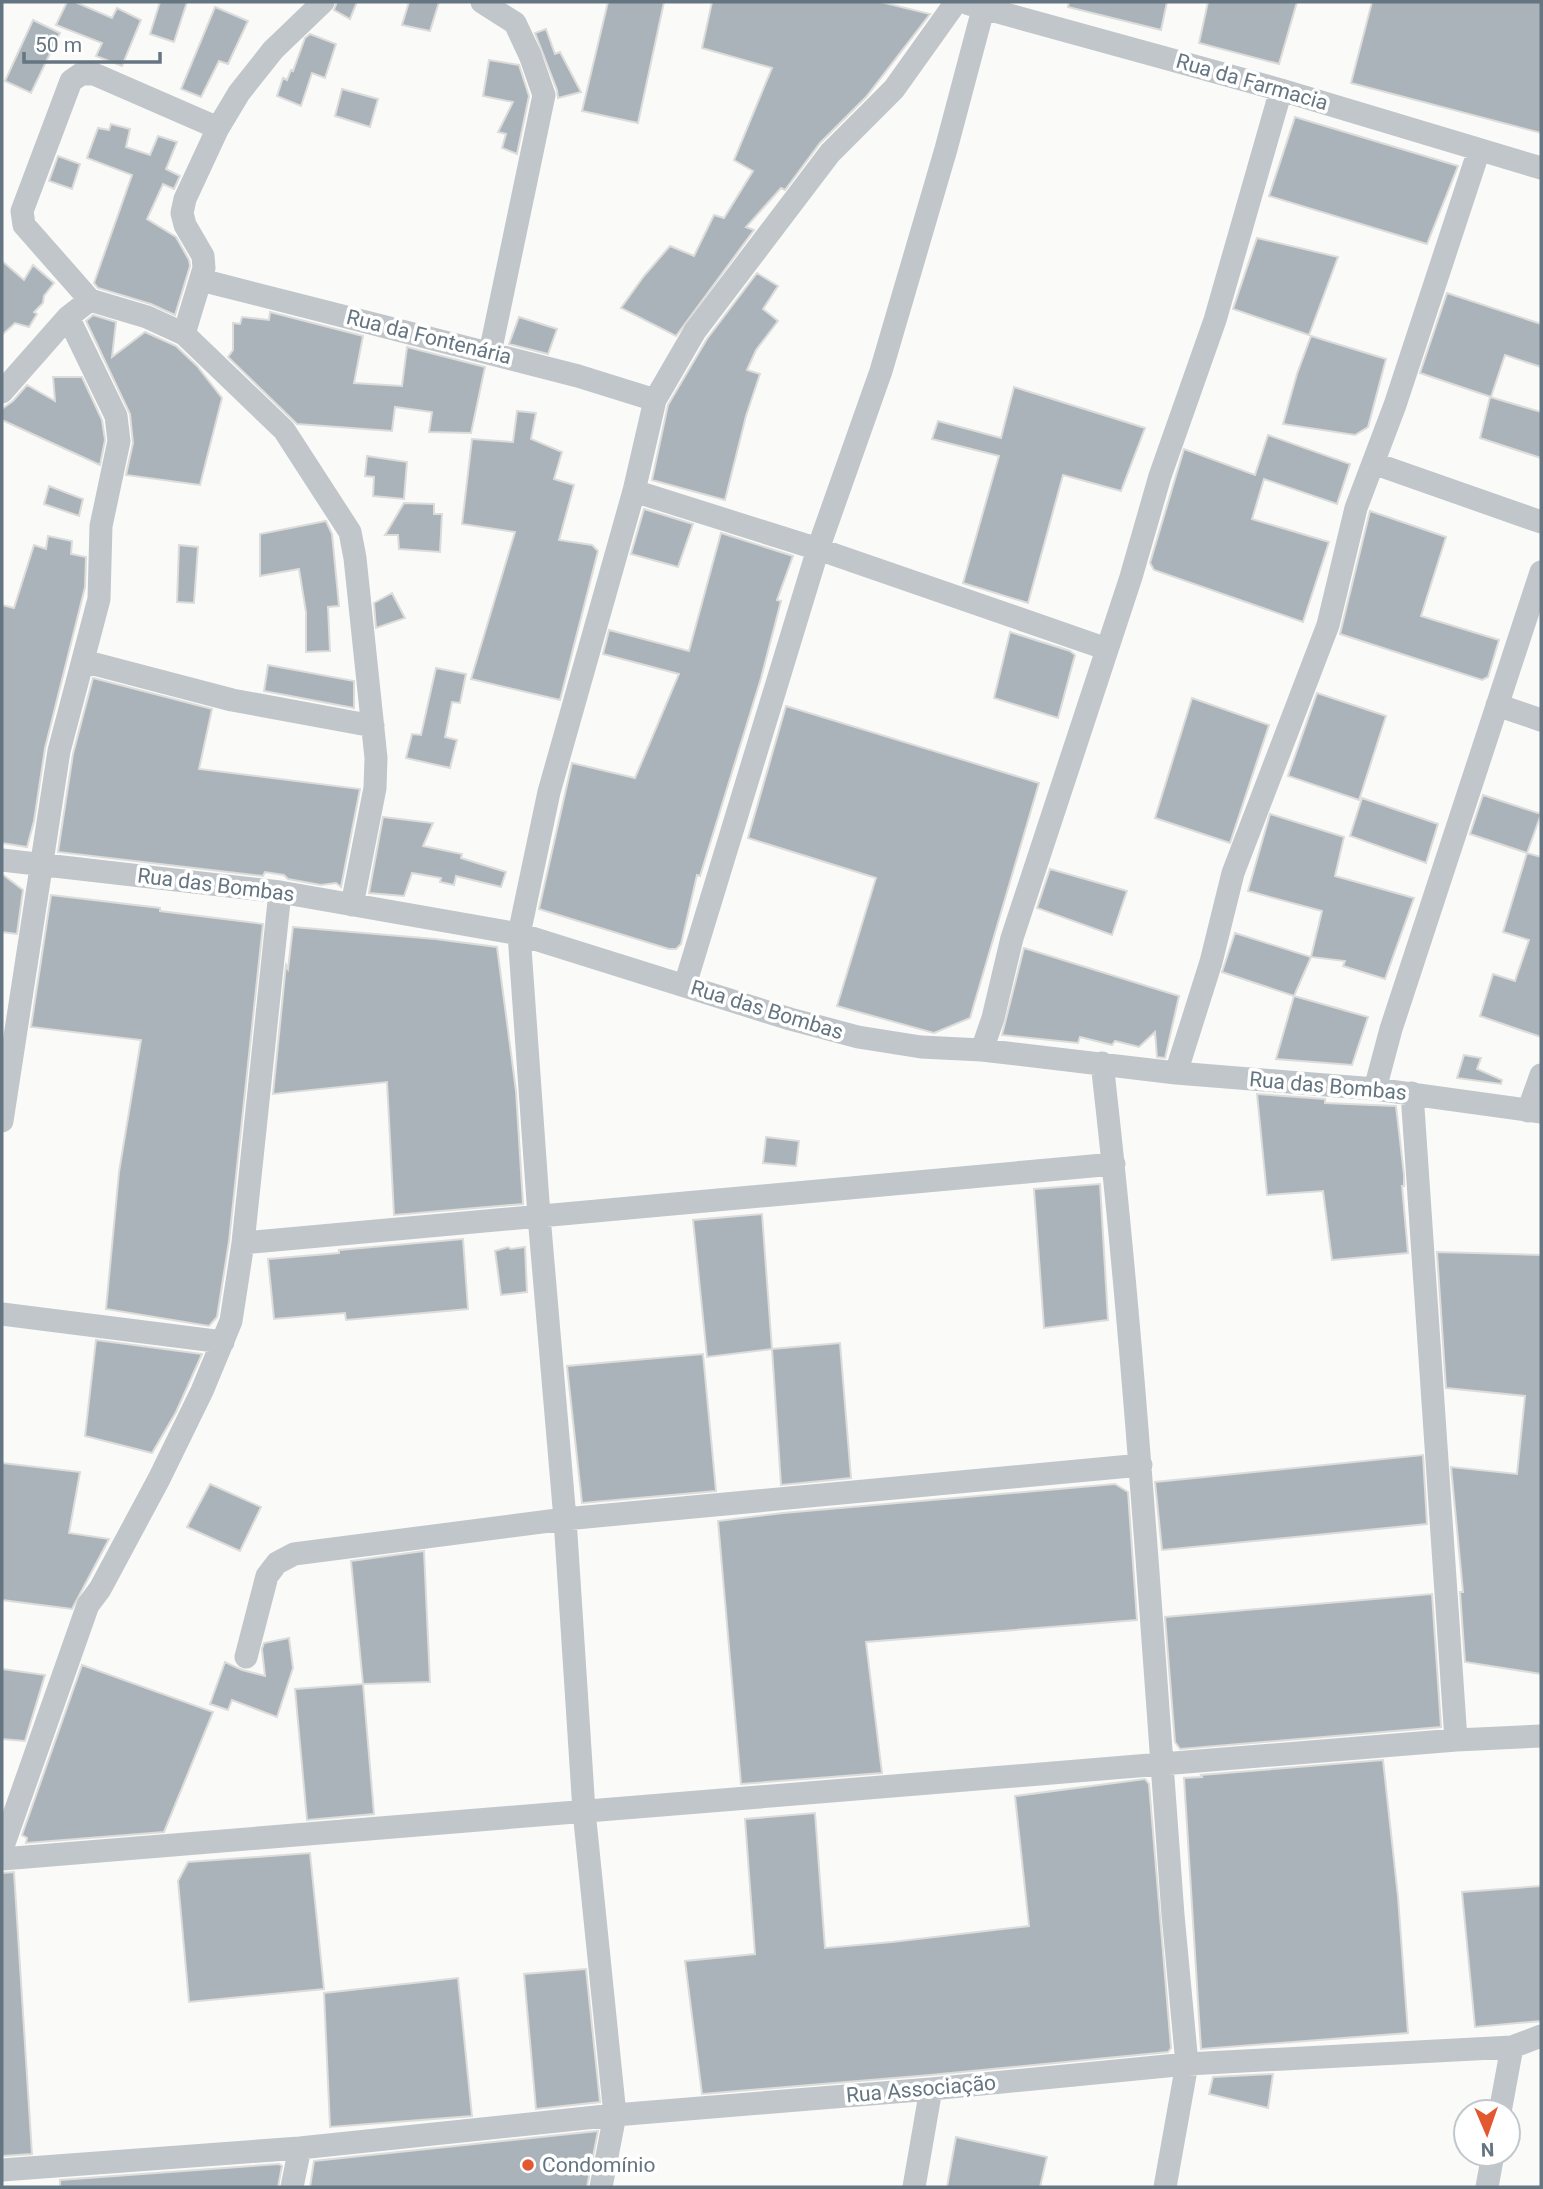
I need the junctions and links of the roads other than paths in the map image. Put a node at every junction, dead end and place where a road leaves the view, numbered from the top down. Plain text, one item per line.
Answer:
1 (323, 2) edge
2 (482, 2) edge
3 (958, 2) edge
4 (985, 4) edge
5 (1281, 90) junction
6 (218, 128) junction
7 (1479, 150) junction
8 (1541, 168) edge
9 (201, 280) junction
10 (90, 300) junction
11 (68, 317) junction
12 (184, 334) junction
13 (490, 353) junction
14 (2, 392) edge
15 (655, 400) junction
16 (1373, 464) junction
17 (634, 491) junction
18 (1541, 522) edge
19 (818, 549) junction
20 (1541, 572) edge
21 (1107, 649) junction
22 (83, 661) junction
23 (1497, 705) junction
24 (1541, 720) edge
25 (373, 726) junction
26 (2, 860) edge
27 (40, 864) junction
28 (280, 892) junction
29 (352, 905) junction
30 (519, 934) junction
31 (685, 985) junction
32 (982, 1051) junction
33 (1102, 1063) junction
34 (1176, 1073) junction
35 (1541, 1075) edge
36 (1375, 1089) junction
37 (1412, 1093) junction
38 (1535, 1111) edge
39 (2, 1121) edge
40 (1114, 1164) junction
41 (539, 1216) junction
42 (243, 1243) junction
43 (2, 1314) edge
44 (223, 1342) junction
45 (1141, 1465) junction
46 (565, 1519) junction
47 (246, 1657) dead end
48 (1539, 1730) edge
49 (1456, 1740) junction
50 (1162, 1764) junction
51 (584, 1811) junction
52 (2, 1849) edge
53 (2, 1859) edge
54 (1541, 2035) edge
55 (1512, 2047) junction
56 (1187, 2064) junction
57 (932, 2089) junction
58 (1503, 2098) edge
59 (615, 2115) junction
60 (300, 2148) junction
61 (1490, 2168) edge
62 (2, 2170) edge
63 (45, 2177) edge
64 (292, 2187) edge
65 (601, 2187) edge
66 (914, 2187) edge
67 (1165, 2187) edge
68 (1486, 2187) edge

1 - 6 street
2 - 13 street
3 - 4 street, Rua da Farmacia
3 - 15 street
4 - 5 street, Rua da Farmacia
4 - 19 street
5 - 7 street, Rua da Farmacia
5 - 21 street
6 - 9 street
6 - 10 street
7 - 8 street, Rua da Farmacia
7 - 16 street
9 - 12 street
9 - 13 street, Rua da Fontenária
10 - 11 street
10 - 12 street
11 - 14 street
11 - 22 street
12 - 25 street
13 - 15 street, Rua da Fontenária
15 - 17 street
16 - 18 street
16 - 34 street
17 - 19 street
17 - 30 street
19 - 21 street
19 - 31 street
20 - 23 street
21 - 32 street
22 - 25 street
22 - 27 street
23 - 24 street
23 - 36 street
25 - 29 street
26 - 27 street, Rua das Bombas
27 - 28 street, Rua das Bombas
27 - 39 street
28 - 29 street, Rua das Bombas
28 - 42 street
29 - 30 street, Rua das Bombas
30 - 31 street, Rua das Bombas
30 - 41 street
31 - 32 street, Rua das Bombas
32 - 33 street, Rua das Bombas
33 - 34 street, Rua das Bombas
33 - 40 street
34 - 36 street, Rua das Bombas
35 - 38 street
36 - 37 street, Rua das Bombas
37 - 38 street, Rua das Bombas
37 - 49 street
40 - 41 street
40 - 45 street
41 - 42 street
41 - 46 street
42 - 44 street
43 - 44 street
44 - 52 street
45 - 46 street
45 - 50 street
46 - 47 street
46 - 51 street
48 - 49 street
49 - 50 street
50 - 51 street
50 - 56 street
51 - 53 street
51 - 59 street
54 - 55 street, Rua Associação
55 - 56 street, Rua Associação
55 - 58 street
56 - 57 street, Rua Associação
56 - 67 street
57 - 59 street, Rua Associação
57 - 66 street
59 - 60 street, Rua Associação
59 - 65 street
60 - 63 street, Rua Associação
60 - 64 street
61 - 68 street
62 - 63 street, Rua Associação

